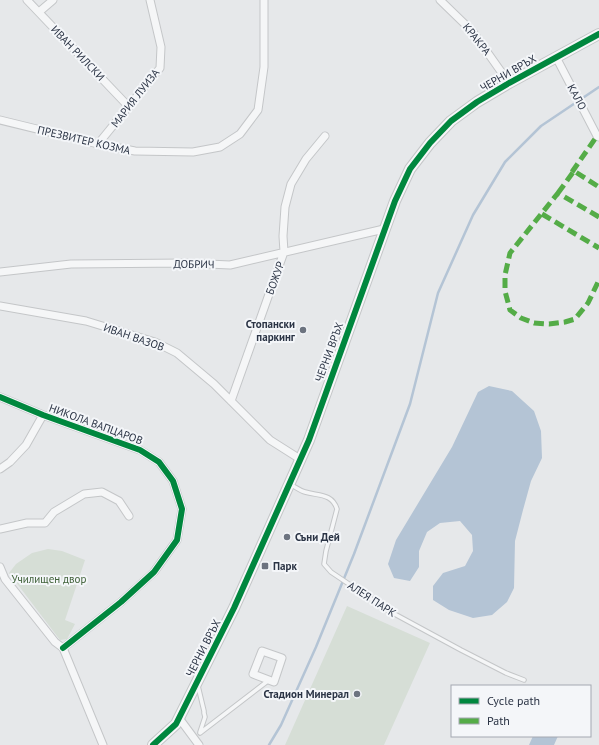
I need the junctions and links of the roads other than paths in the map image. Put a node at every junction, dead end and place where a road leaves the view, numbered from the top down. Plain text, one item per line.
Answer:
1 (28, 0) edge
2 (53, 0) edge
3 (150, 0) edge
4 (264, 0) edge
5 (440, 0) edge
6 (39, 12) junction
7 (599, 34) edge
8 (556, 57) junction
9 (509, 82) junction
10 (130, 107) junction
11 (0, 120) edge
12 (325, 136) dead end
13 (599, 137) edge
14 (98, 144) junction
15 (384, 229) junction
16 (284, 252) junction
17 (0, 272) edge
18 (0, 306) edge
19 (0, 397) edge
20 (231, 401) junction
21 (43, 415) junction
22 (300, 459) junction
23 (0, 469) edge
24 (289, 484) junction
25 (129, 516) dead end
26 (0, 529) edge
27 (0, 567) edge
28 (2, 582) edge
29 (63, 648) junction
30 (269, 680) junction
31 (524, 680) dead end
32 (197, 682) junction
33 (179, 718) junction
34 (103, 745) edge
35 (152, 745) edge
36 (199, 745) edge

1 - 6 street, ИВАН РИЛСКИ
2 - 6 street
3 - 10 street, МАРИЯ ЛУИЗА
4 - 14 street, ПРЕЗВИТЕР КОЗМА
5 - 9 street, КРАКРА
6 - 10 street, ИВАН РИЛСКИ
7 - 8 street, ЧЕРНИ ВРЪХ
8 - 9 street, ЧЕРНИ ВРЪХ
8 - 13 street, КАЛО
9 - 15 street, ЧЕРНИ ВРЪХ
10 - 14 street, МАРИЯ ЛУИЗА
11 - 14 street, ПРЕЗВИТЕР КОЗМА
12 - 16 street, БОЖУР
15 - 16 street, ДОБРИЧ
15 - 22 street, ЧЕРНИ ВРЪХ
16 - 17 street, ДОБРИЧ
16 - 20 street, БОЖУР
18 - 20 street, ИВАН ВАЗОВ
19 - 21 street, НИКОЛА ВАПЦАРОВ
20 - 22 street, ИВАН ВАЗОВ
21 - 23 street
21 - 29 street, НИКОЛА ВАПЦАРОВ
22 - 24 street, ЧЕРНИ ВРЪХ
24 - 31 lane, АЛЕЯ ПАРК
24 - 32 street, ЧЕРНИ ВРЪХ
25 - 26 street
27 - 28 street
28 - 29 street
29 - 34 street
30 - 30 street
30 - 32 lane
32 - 33 street, ЧЕРНИ ВРЪХ
33 - 35 street, ЧЕРНИ ВРЪХ
33 - 36 street

